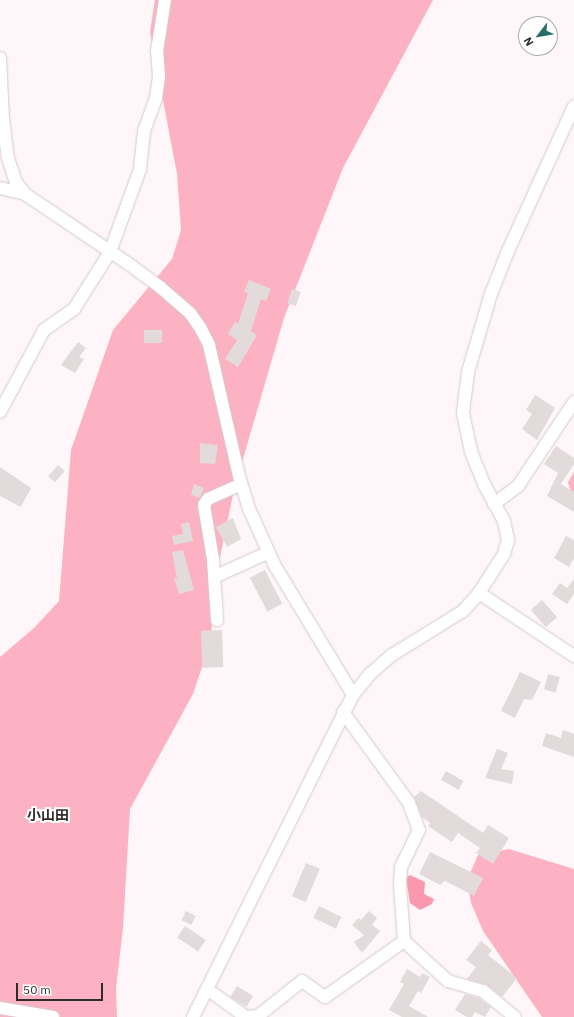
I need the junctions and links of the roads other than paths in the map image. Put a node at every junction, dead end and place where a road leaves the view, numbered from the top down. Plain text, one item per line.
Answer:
1 (165, 0) edge
2 (0, 58) edge
3 (574, 106) edge
4 (0, 188) edge
5 (25, 194) junction
6 (110, 252) junction
7 (574, 402) edge
8 (0, 412) edge
9 (241, 484) junction
10 (494, 504) junction
11 (269, 552) junction
12 (214, 577) junction
13 (479, 593) junction
14 (217, 620) dead end
15 (574, 656) edge
16 (353, 695) junction
17 (343, 712) junction
18 (404, 941) junction
19 (206, 989) junction
20 (0, 1008) edge
21 (53, 1017) edge
22 (193, 1017) edge
23 (516, 1017) edge

1 - 6 street
2 - 5 street
3 - 10 street
4 - 5 street
5 - 6 street
6 - 8 street
6 - 9 street
7 - 10 street
9 - 11 street
9 - 12 street
10 - 13 street
11 - 12 street
11 - 16 street
12 - 14 street
13 - 15 street
13 - 16 street
16 - 17 street
17 - 18 street
17 - 19 street
18 - 19 street
18 - 23 street
19 - 22 street
20 - 21 street

